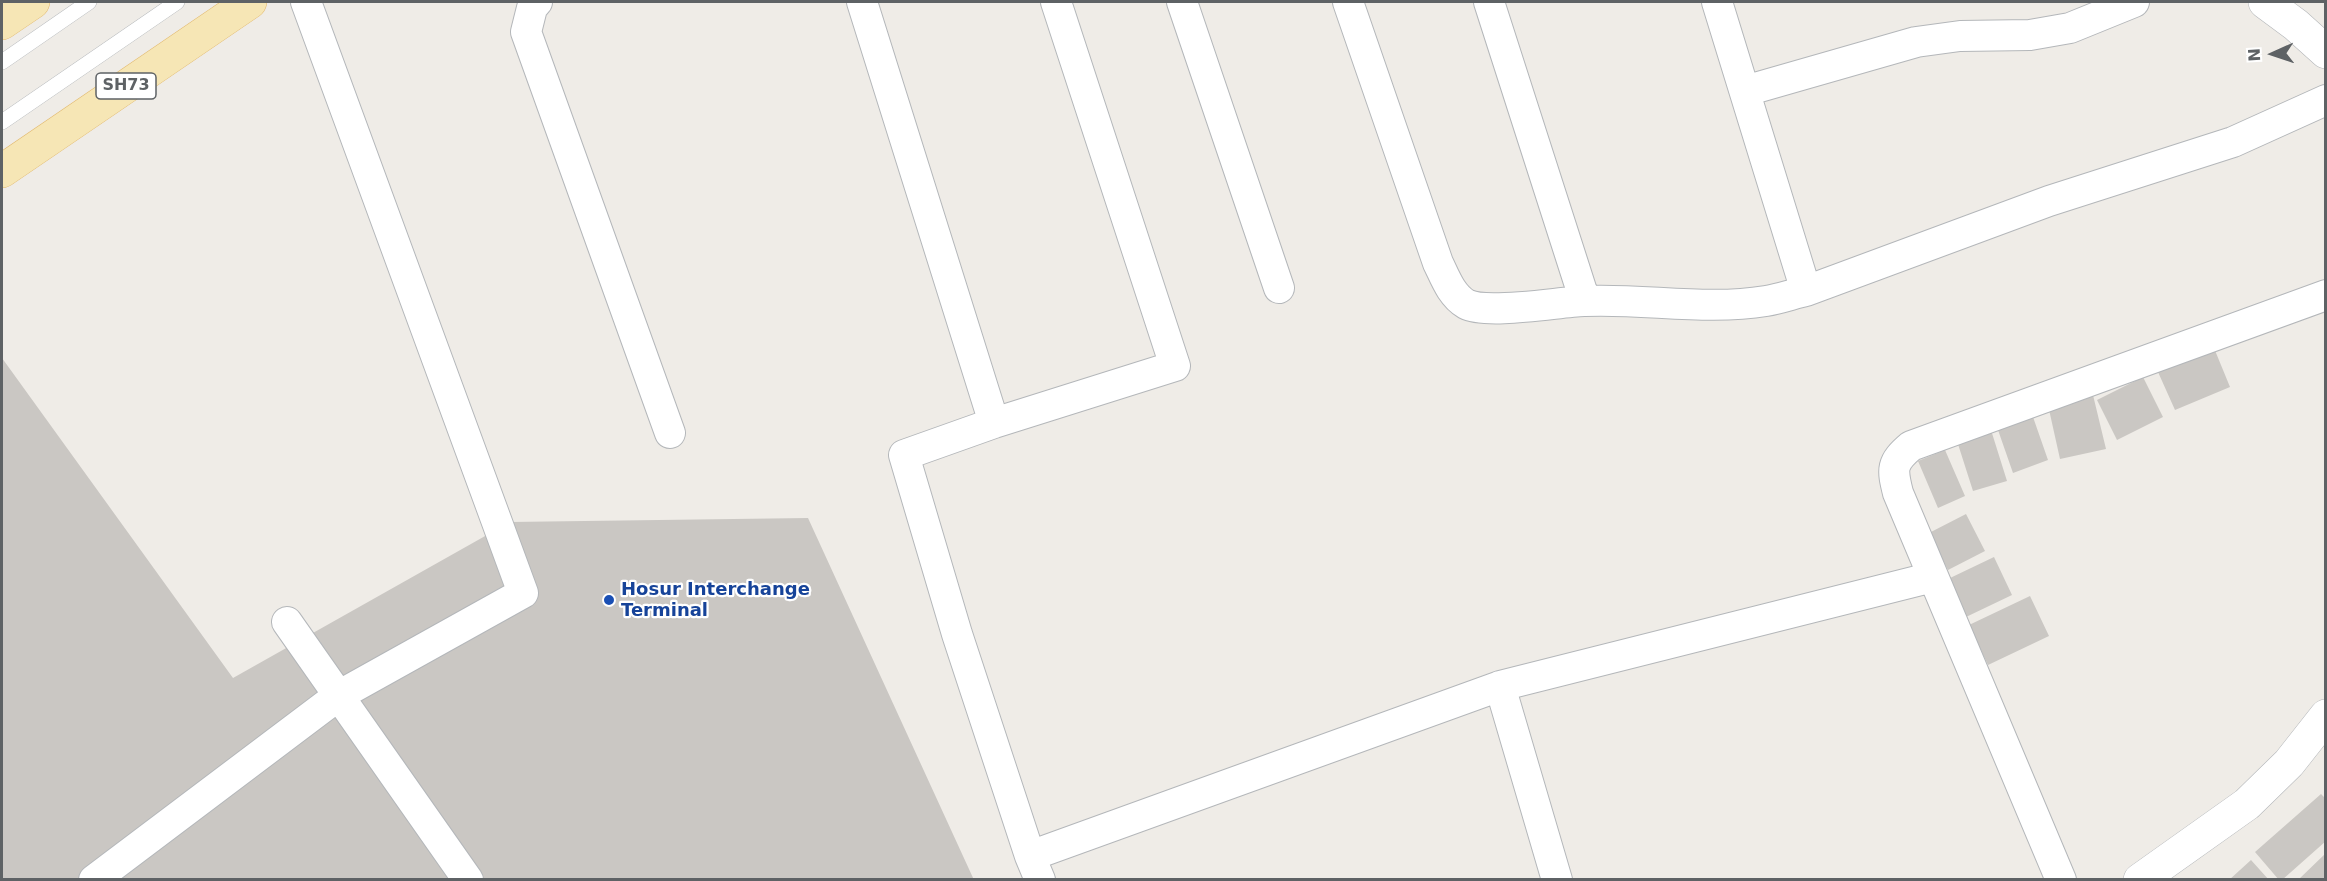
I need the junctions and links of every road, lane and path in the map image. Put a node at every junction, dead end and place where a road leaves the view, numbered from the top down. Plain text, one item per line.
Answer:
1 (33, 2) edge
2 (89, 2) edge
3 (177, 2) edge
4 (250, 2) edge
5 (306, 2) edge
6 (537, 2) edge
7 (862, 2) edge
8 (1056, 2) edge
9 (1182, 2) edge
10 (1348, 2) edge
11 (1489, 2) edge
12 (1717, 2) edge
13 (2134, 2) edge
14 (2265, 2) edge
15 (2, 23) edge
16 (2325, 52) edge
17 (2, 62) edge
18 (1745, 91) junction
19 (2325, 100) edge
20 (2, 122) edge
21 (2, 171) edge
22 (1279, 288) dead end
23 (1806, 291) junction
24 (2325, 294) edge
25 (1585, 301) junction
26 (994, 423) junction
27 (670, 433) dead end
28 (1933, 577) junction
29 (287, 622) dead end
30 (1500, 686) junction
31 (338, 696) junction
32 (2325, 716) edge
33 (1035, 868) edge
34 (94, 879) edge
35 (468, 879) edge
36 (1557, 879) edge
37 (2061, 879) edge
38 (2140, 879) edge

1 - 15 main road
2 - 17 lane
3 - 20 lane
4 - 21 main road, SH73
5 - 31 street
6 - 27 street
7 - 26 street
8 - 26 street
9 - 22 street
10 - 25 street
11 - 25 street
12 - 18 street
13 - 18 street
14 - 16 main road
18 - 23 street
19 - 23 street
23 - 25 street
24 - 28 street
26 - 33 street
28 - 30 street
28 - 37 street
29 - 31 street
30 - 33 street
30 - 36 street
31 - 34 street
31 - 35 street
32 - 38 main road

